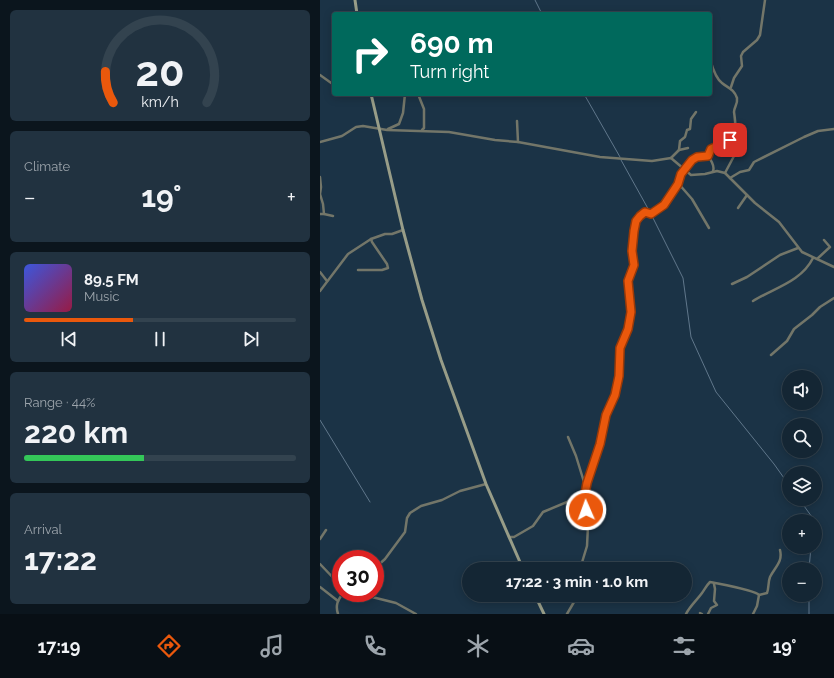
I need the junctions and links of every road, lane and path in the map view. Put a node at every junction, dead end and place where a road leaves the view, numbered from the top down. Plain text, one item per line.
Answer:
1 (355, 0) edge
2 (765, 0) edge
3 (357, 12) edge
4 (712, 64) edge
5 (320, 75) edge
6 (332, 84) edge
7 (731, 88) junction
8 (372, 96) edge
9 (404, 96) edge
10 (419, 96) edge
11 (696, 112) dead end
12 (517, 121) dead end
13 (380, 128) junction
14 (834, 129) edge
15 (388, 130) junction
16 (422, 130) junction
17 (320, 142) edge
18 (518, 142) junction
19 (688, 148) dead end
20 (679, 150) junction
21 (708, 156) junction
22 (734, 156) dead end
23 (671, 158) junction
24 (684, 170) junction
25 (714, 171) junction
26 (725, 173) junction
27 (320, 177) edge
28 (730, 178) junction
29 (678, 184) junction
30 (321, 187) edge
31 (747, 195) junction
32 (738, 208) dead end
33 (322, 214) edge
34 (333, 216) dead end
35 (709, 228) dead end
36 (403, 230) junction
37 (372, 239) junction
38 (824, 240) dead end
39 (798, 248) junction
40 (813, 258) junction
41 (817, 259) junction
42 (834, 267) edge
43 (358, 270) dead end
44 (320, 272) edge
45 (327, 281) junction
46 (732, 284) dead end
47 (320, 291) edge
48 (834, 298) edge
49 (753, 301) dead end
50 (770, 355) dead end
51 (568, 437) dead end
52 (587, 483) junction
53 (486, 484) junction
54 (586, 491) junction
55 (326, 530) dead end
56 (509, 537) junction
57 (320, 539) edge
58 (780, 550) dead end
59 (384, 560) edge
60 (520, 562) edge
61 (582, 562) edge
62 (320, 564) edge
63 (332, 577) edge
64 (714, 583) junction
65 (320, 587) edge
66 (759, 595) junction
67 (332, 596) edge
68 (384, 600) edge
69 (338, 602) edge
70 (538, 602) edge
71 (574, 602) edge
72 (339, 613) edge
73 (416, 614) edge
74 (544, 614) edge
75 (567, 614) edge
76 (686, 614) edge
77 (708, 614) edge
78 (753, 614) edge

1 - 3 street
2 - 7 street
4 - 7 street
5 - 6 street
7 - 21 street
8 - 13 street
9 - 15 street
10 - 16 street
11 - 20 street
12 - 18 street
13 - 15 street
13 - 17 street
13 - 36 street
14 - 28 street
15 - 16 street
16 - 18 street
18 - 23 street
19 - 20 street
20 - 23 street
21 - 24 street
21 - 25 street
22 - 26 street
23 - 24 street
24 - 25 street
24 - 29 street
25 - 26 street
26 - 28 street
27 - 30 street
28 - 31 street
29 - 35 street
29 - 52 street
30 - 33 street
31 - 32 street
31 - 39 street
33 - 34 street
36 - 37 street
36 - 53 street
37 - 43 street
37 - 45 street
38 - 41 street
39 - 40 street
39 - 46 street
40 - 41 street
40 - 49 street
41 - 42 street
44 - 45 street
45 - 47 street
48 - 50 street
51 - 52 street
52 - 54 street
53 - 56 street
53 - 59 street
54 - 56 street
54 - 61 street
55 - 57 street
56 - 60 street
58 - 66 street
62 - 63 street
64 - 66 street
64 - 76 street
64 - 77 street
65 - 67 street
66 - 78 street
68 - 73 street
69 - 72 street
70 - 74 street
71 - 75 street

